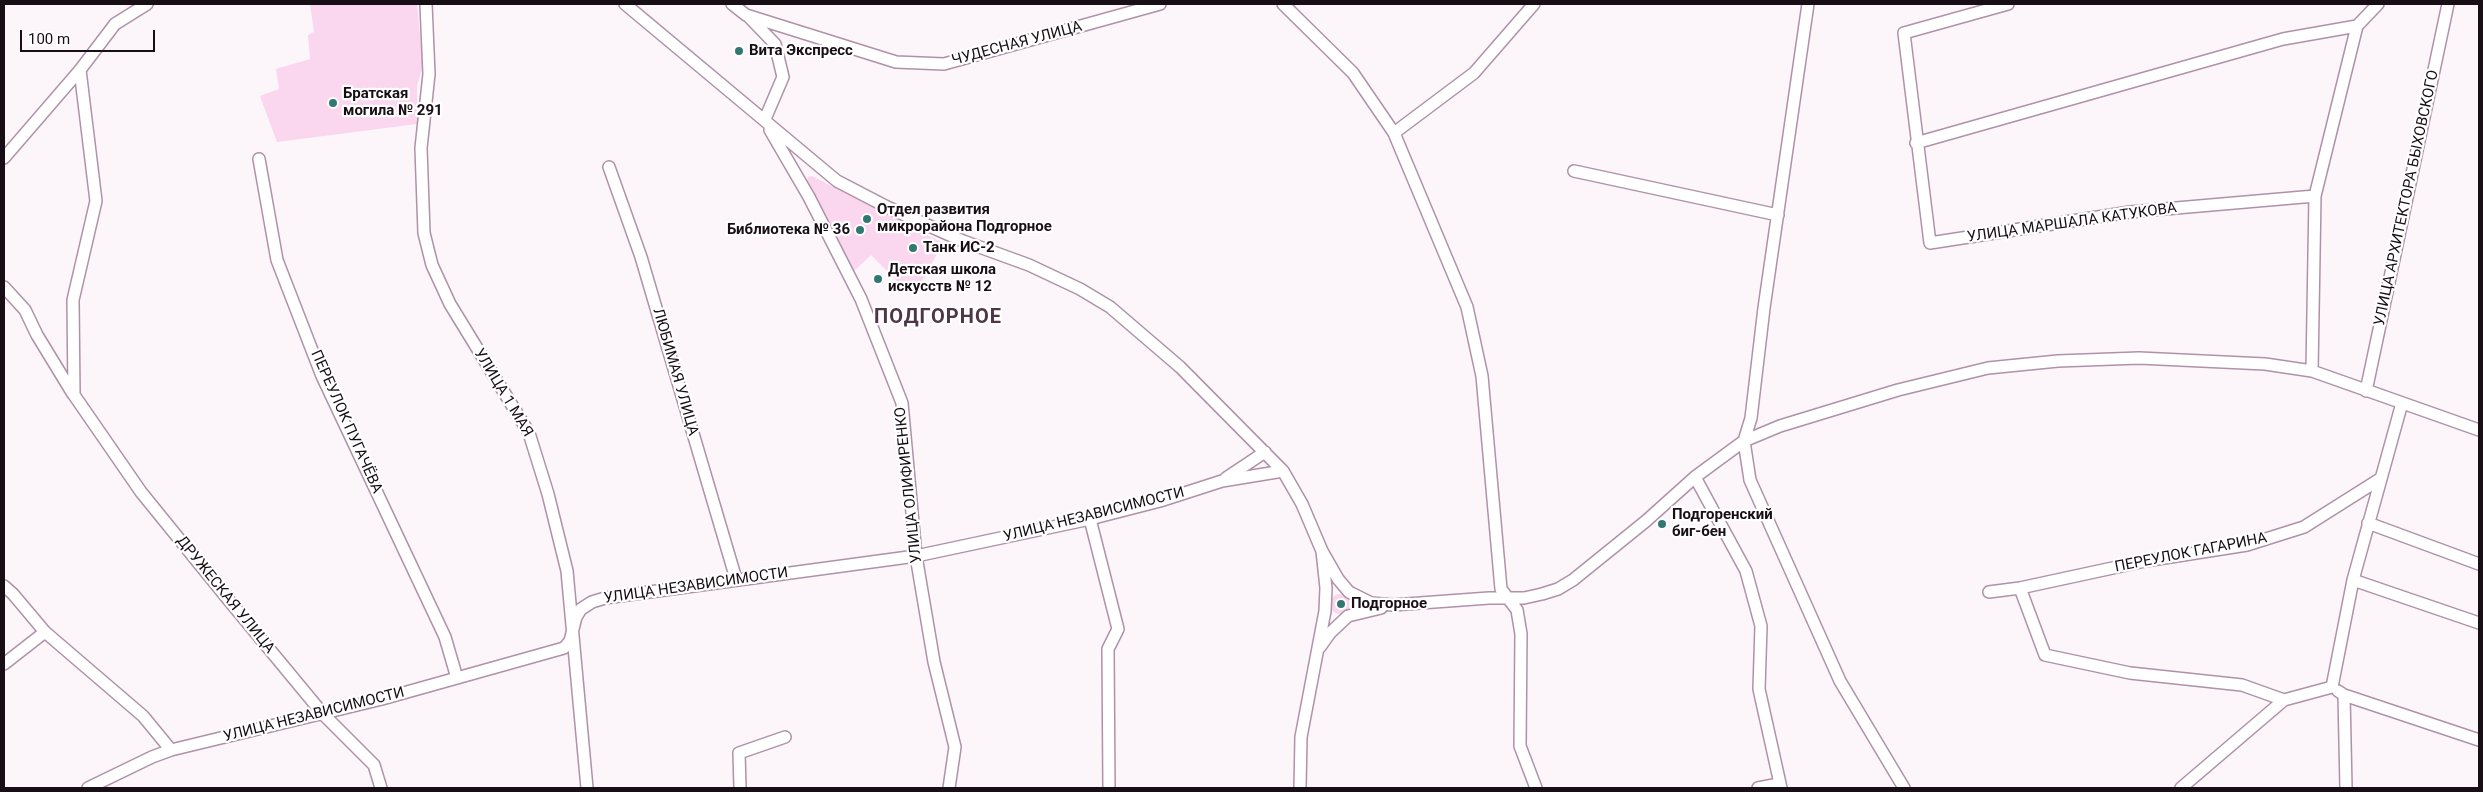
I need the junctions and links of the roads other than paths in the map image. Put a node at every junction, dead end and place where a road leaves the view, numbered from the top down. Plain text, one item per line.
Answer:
1 (147, 4) edge
2 (426, 4) edge
3 (625, 4) edge
4 (732, 4) edge
5 (741, 4) edge
6 (1160, 4) edge
7 (1283, 4) edge
8 (1534, 4) edge
9 (1808, 4) edge
10 (2008, 4) edge
11 (2378, 4) edge
12 (2448, 4) edge
13 (746, 15) junction
14 (2357, 26) junction
15 (80, 70) junction
16 (765, 120) junction
17 (1394, 133) junction
18 (1916, 143) junction
19 (4, 158) edge
20 (259, 159) dead end
21 (609, 167) dead end
22 (1574, 171) dead end
23 (2315, 196) junction
24 (1778, 215) junction
25 (4, 287) edge
26 (2312, 371) junction
27 (2366, 391) junction
28 (74, 395) junction
29 (2402, 403) junction
30 (2479, 430) edge
31 (1744, 441) junction
32 (1265, 452) junction
33 (1282, 471) junction
34 (1695, 477) junction
35 (2380, 479) junction
36 (1222, 481) junction
37 (1090, 519) junction
38 (2368, 523) junction
39 (1322, 551) junction
40 (916, 556) junction
41 (2479, 564) edge
42 (736, 579) junction
43 (2353, 580) junction
44 (4, 586) edge
45 (2020, 588) junction
46 (1349, 592) junction
47 (1988, 592) dead end
48 (1509, 598) junction
49 (1326, 602) junction
50 (1393, 605) junction
51 (1348, 616) junction
52 (2479, 623) edge
53 (574, 628) junction
54 (45, 632) junction
55 (1316, 655) junction
56 (4, 664) edge
57 (457, 678) junction
58 (2332, 687) junction
59 (2344, 695) junction
60 (2284, 700) junction
61 (323, 714) junction
62 (785, 737) dead end
63 (2479, 740) edge
64 (172, 750) junction
65 (1780, 786) edge
66 (88, 788) edge
67 (381, 788) edge
68 (587, 788) edge
69 (740, 788) edge
70 (949, 788) edge
71 (1110, 788) edge
72 (1300, 788) edge
73 (1536, 788) edge
74 (1758, 788) edge
75 (1904, 788) edge
76 (2181, 788) edge
77 (2346, 788) edge

1 - 15 street
2 - 53 street, УЛИЦА 1 МАЯ
3 - 16 street
4 - 13 street, ЧУДЕСНАЯ УЛИЦА
5 - 13 street
6 - 13 street, ЧУДЕСНАЯ УЛИЦА
7 - 17 street
8 - 17 street
9 - 24 street
10 - 18 street, УЛИЦА МАРШАЛА КАТУКОВА
11 - 14 street
12 - 27 street, УЛИЦА АРХИТЕКТОРА БЫХОВСКОГО
13 - 16 street
14 - 18 street
14 - 23 street
15 - 19 street
15 - 28 street
16 - 32 street
16 - 40 street, УЛИЦА ОЛИФИРЕНКО
17 - 48 street
18 - 23 street, УЛИЦА МАРШАЛА КАТУКОВА
20 - 57 street, ПЕРЕУЛОК ПУГАЧЁВА
21 - 42 street, ЛЮБИМАЯ УЛИЦА
22 - 24 street
23 - 26 street
24 - 31 street
25 - 28 street, ДРУЖЕСКАЯ УЛИЦА
26 - 27 street
26 - 31 street
27 - 29 street
28 - 61 street, ДРУЖЕСКАЯ УЛИЦА
29 - 30 street
29 - 35 street
31 - 34 street
31 - 75 street
32 - 33 street
32 - 36 street
33 - 36 street
33 - 39 street
34 - 48 street
34 - 65 street
35 - 38 street
35 - 45 street, ПЕРЕУЛОК ГАГАРИНА
36 - 37 street, УЛИЦА НЕЗАВИСИМОСТИ
37 - 40 street, УЛИЦА НЕЗАВИСИМОСТИ
37 - 71 street
38 - 41 street
38 - 43 street
39 - 46 street
39 - 49 street
40 - 42 street, УЛИЦА НЕЗАВИСИМОСТИ
40 - 70 street, УЛИЦА ОЛИФИРЕНКО
42 - 53 street, УЛИЦА НЕЗАВИСИМОСТИ
43 - 52 street
43 - 58 street
44 - 54 street
45 - 47 street, ПЕРЕУЛОК ГАГАРИНА
45 - 60 street
46 - 49 street
46 - 50 street
46 - 51 street
48 - 50 street
48 - 73 street
49 - 51 street
49 - 55 street
50 - 51 street
51 - 55 street
53 - 57 street, УЛИЦА НЕЗАВИСИМОСТИ
53 - 68 street, УЛИЦА 1 МАЯ
54 - 56 street
54 - 64 street
55 - 72 street
57 - 61 street, УЛИЦА НЕЗАВИСИМОСТИ
58 - 59 street
58 - 60 street
59 - 63 street
59 - 77 street
60 - 76 street
61 - 64 street, УЛИЦА НЕЗАВИСИМОСТИ
61 - 67 street, ДРУЖЕСКАЯ УЛИЦА
62 - 69 street
64 - 66 street, УЛИЦА НЕЗАВИСИМОСТИ
65 - 74 street

